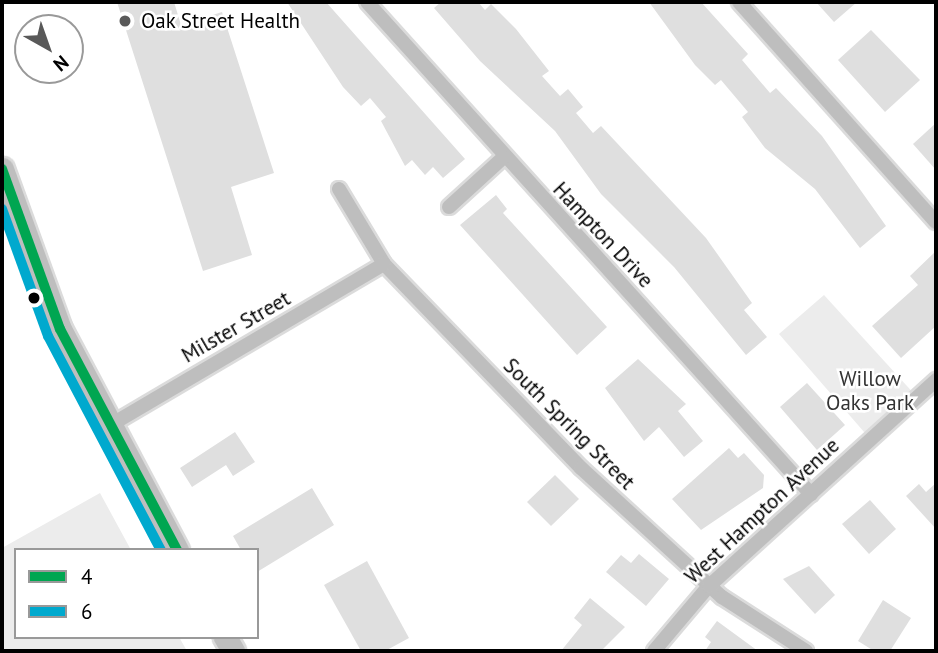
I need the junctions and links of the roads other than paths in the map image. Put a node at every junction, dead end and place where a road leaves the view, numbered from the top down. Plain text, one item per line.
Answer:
1 (367, 2) edge
2 (739, 2) edge
3 (504, 158) junction
4 (2, 169) edge
5 (340, 189) dead end
6 (449, 207) dead end
7 (936, 222) edge
8 (384, 264) junction
9 (936, 380) edge
10 (109, 426) junction
11 (811, 494) junction
12 (176, 548) edge
13 (709, 586) junction
14 (654, 651) edge
15 (806, 651) edge

1 - 3 street, Hampton Drive
2 - 7 street
3 - 6 street
3 - 11 street, Hampton Drive
4 - 10 main road
5 - 8 street, South Spring Street
8 - 10 street, Milster Street
8 - 13 street, South Spring Street
9 - 11 street, West Hampton Avenue
10 - 12 main road
11 - 13 street, West Hampton Avenue
13 - 14 street, West Hampton Avenue
13 - 15 street, South Spring Street

